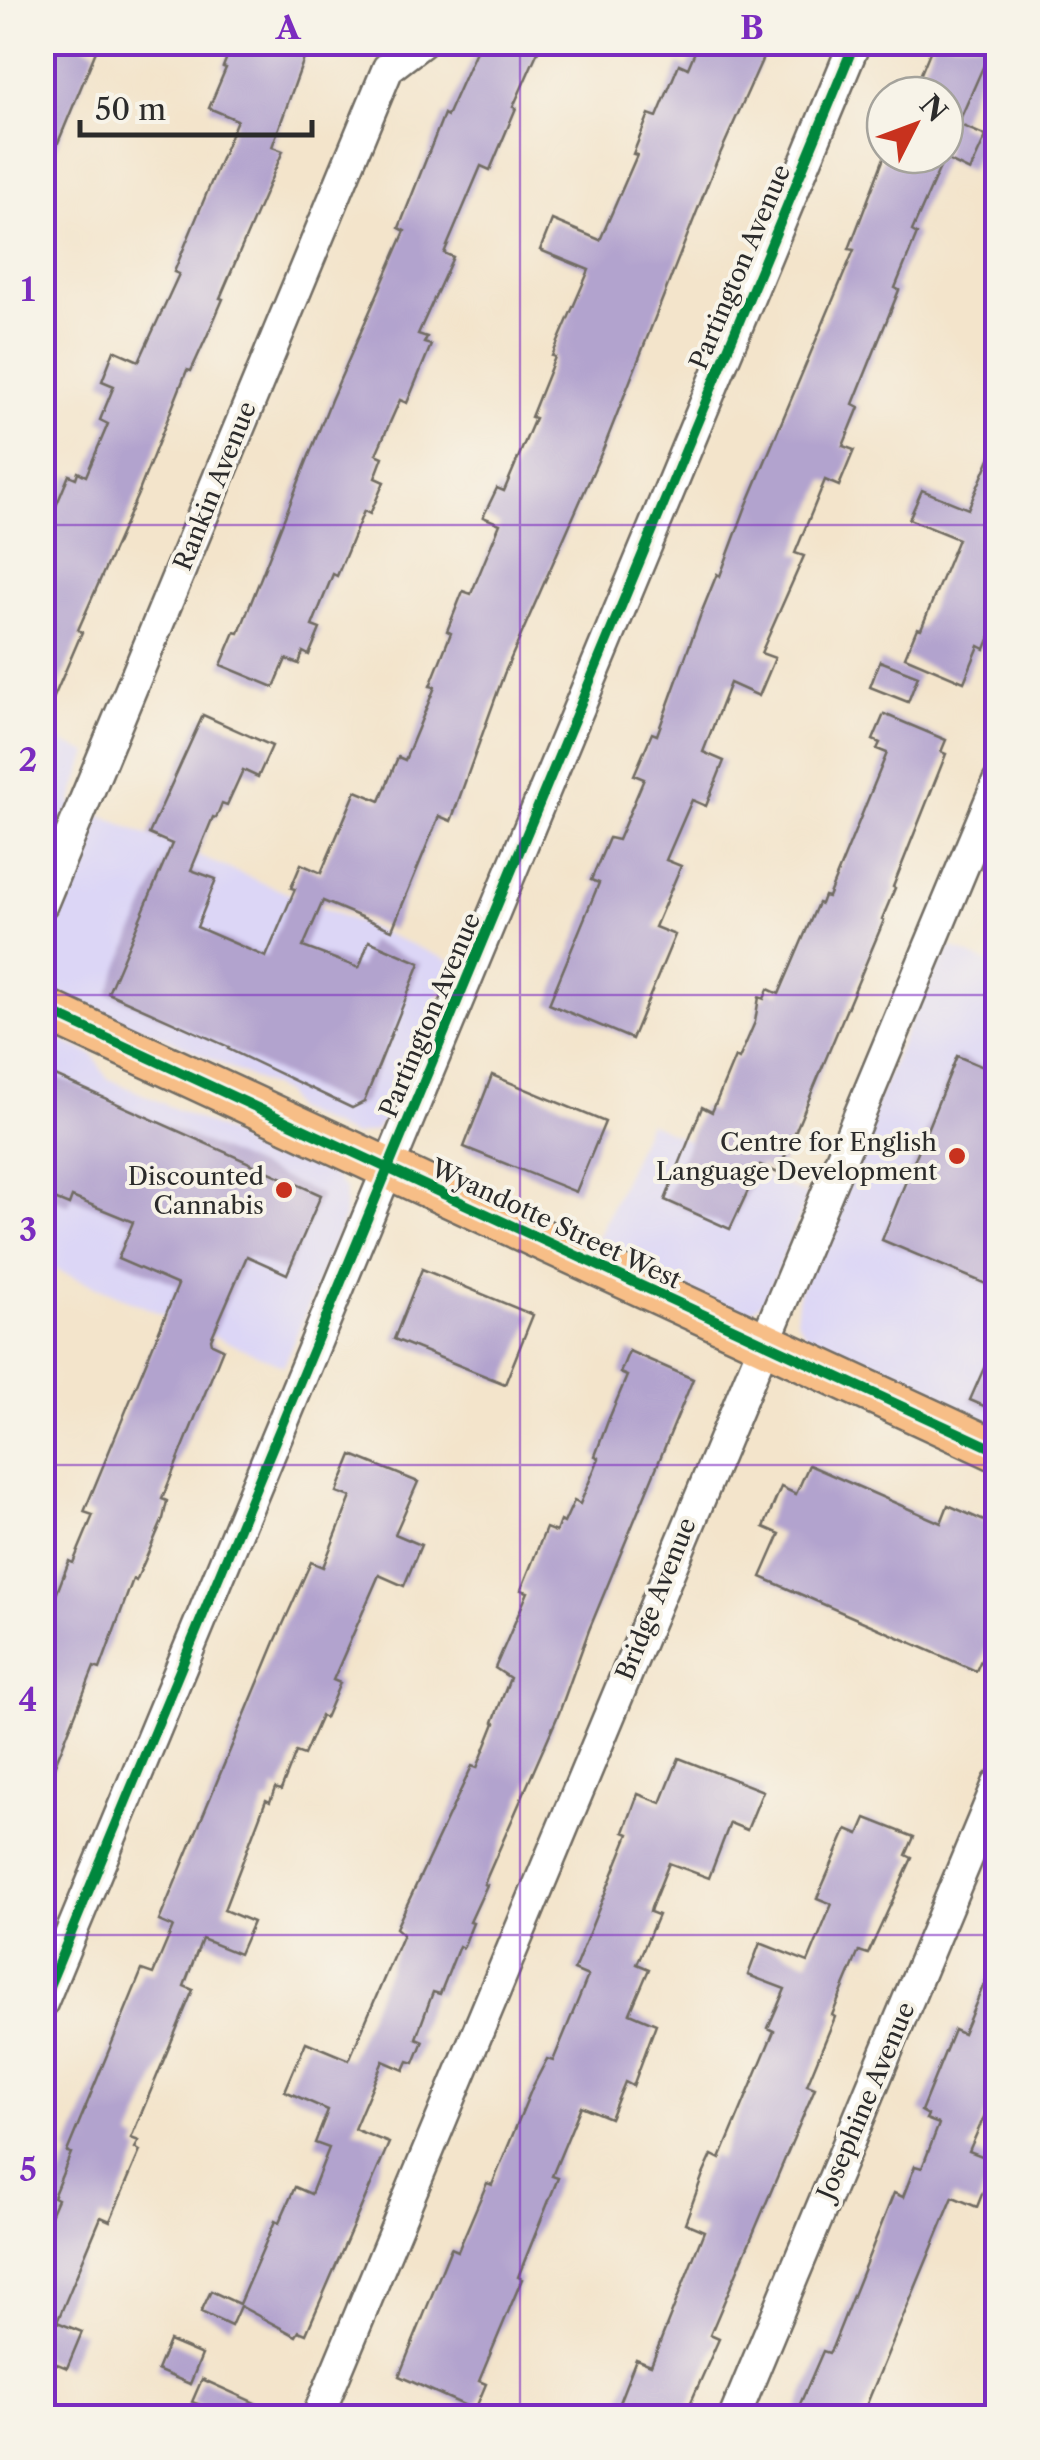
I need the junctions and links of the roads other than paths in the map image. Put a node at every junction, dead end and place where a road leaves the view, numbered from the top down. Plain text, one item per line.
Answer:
1 (422, 42) edge
2 (855, 42) edge
3 (386, 55) edge
4 (998, 782) edge
5 (42, 904) edge
6 (42, 1008) edge
7 (388, 1169) junction
8 (763, 1342) junction
9 (998, 1451) edge
10 (998, 1784) edge
11 (42, 2003) edge
12 (318, 2418) edge
13 (734, 2418) edge

1 - 3 street, Rankin Avenue
2 - 7 street, Partington Avenue
3 - 5 street, Rankin Avenue
4 - 8 street, Bridge Avenue
6 - 7 main road, Wyandotte Street West
7 - 8 main road, Wyandotte Street West
7 - 11 street, Partington Avenue
8 - 9 main road, Wyandotte Street West
8 - 12 street, Bridge Avenue
10 - 13 street, Josephine Avenue

